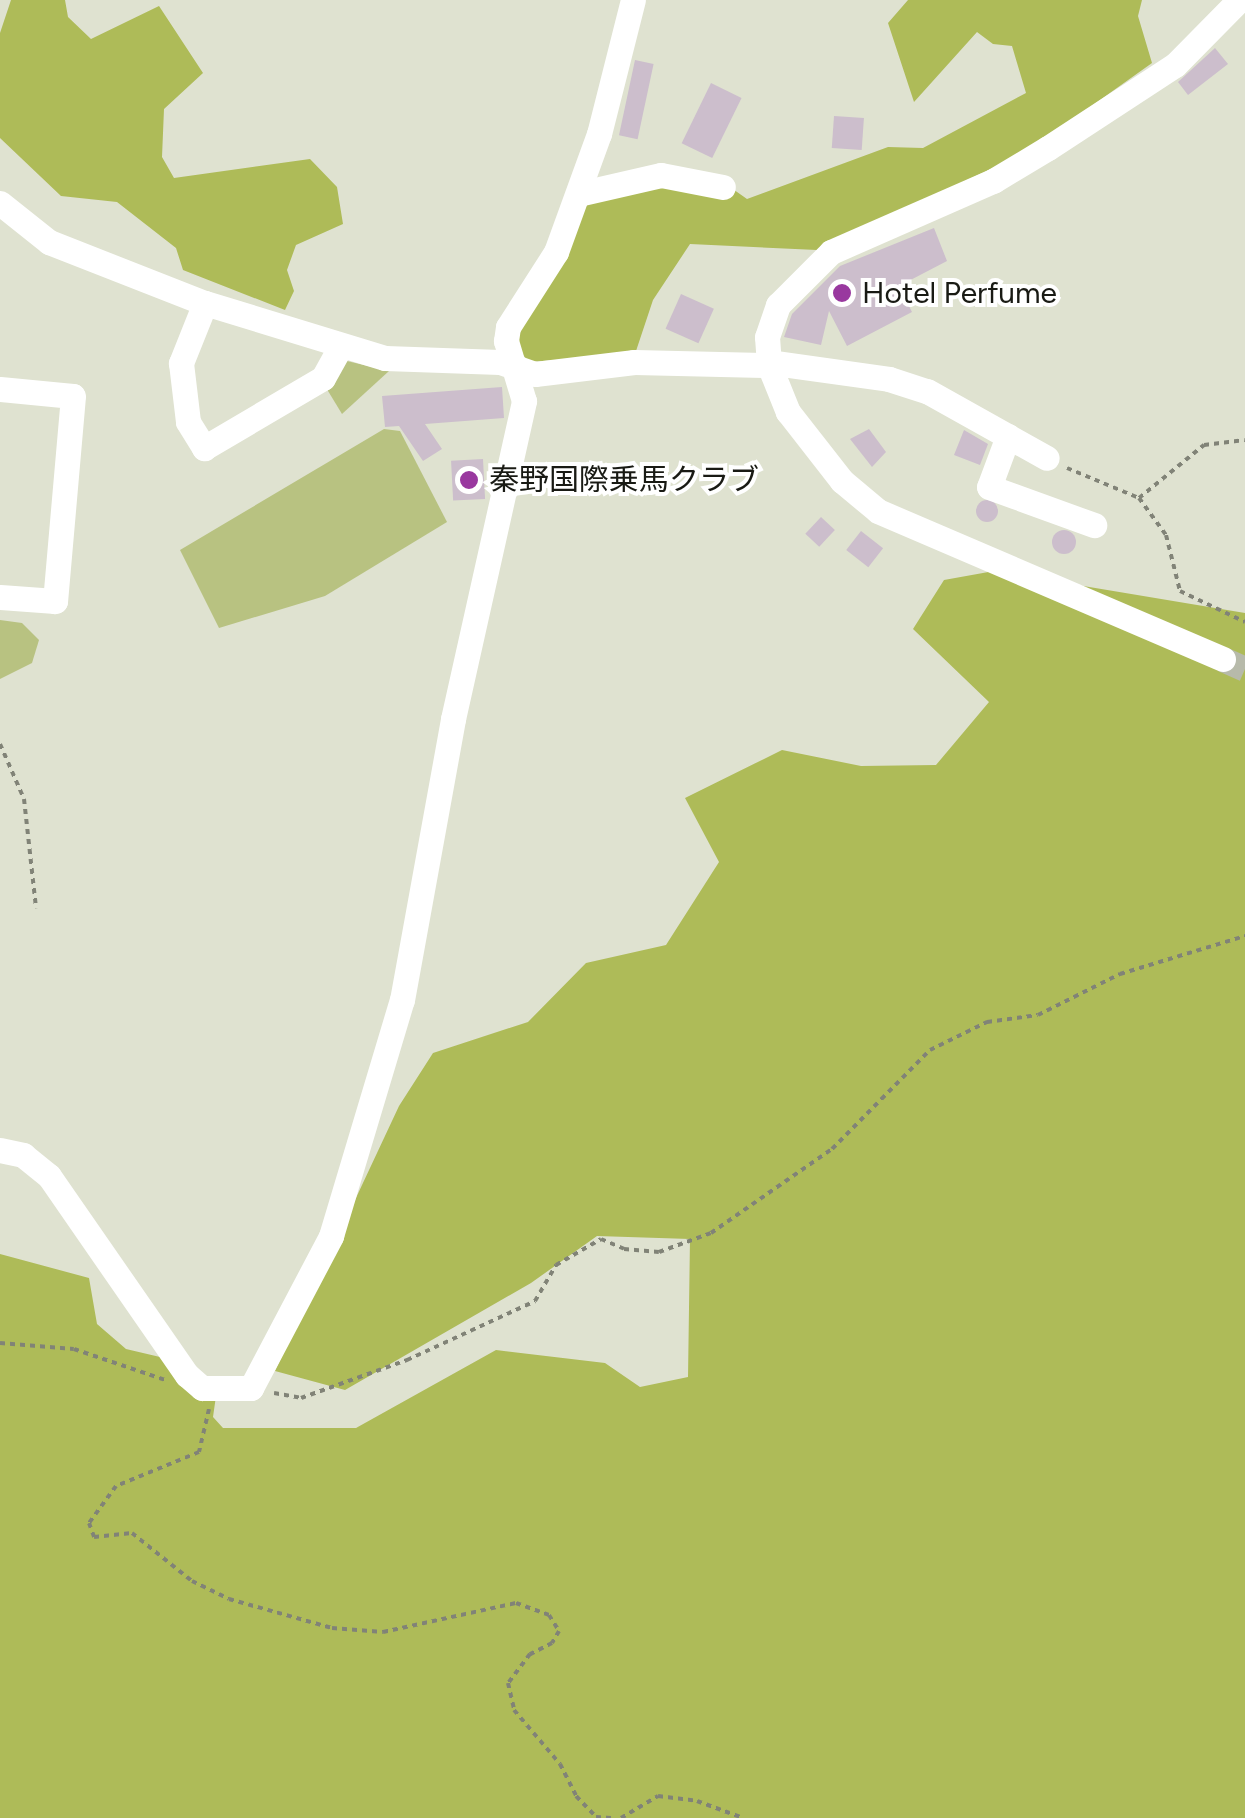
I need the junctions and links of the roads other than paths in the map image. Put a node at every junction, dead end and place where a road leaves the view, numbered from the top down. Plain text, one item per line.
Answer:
1 (633, 0) edge
2 (1239, 0) edge
3 (723, 187) dead end
4 (578, 194) junction
5 (0, 203) edge
6 (204, 303) junction
7 (340, 346) junction
8 (768, 363) junction
9 (516, 367) junction
10 (0, 390) edge
11 (1008, 436) junction
12 (1047, 458) road end
13 (1094, 525) dead end
14 (0, 597) edge
15 (1223, 659) tunnel mouth
16 (0, 1150) edge

1 - 4 street
2 - 8 street
3 - 4 street
4 - 9 street
5 - 6 street
6 - 7 street
6 - 7 street
7 - 9 street
8 - 9 street
8 - 11 street
8 - 15 street
9 - 16 street
10 - 14 street
11 - 12 street
11 - 13 street

